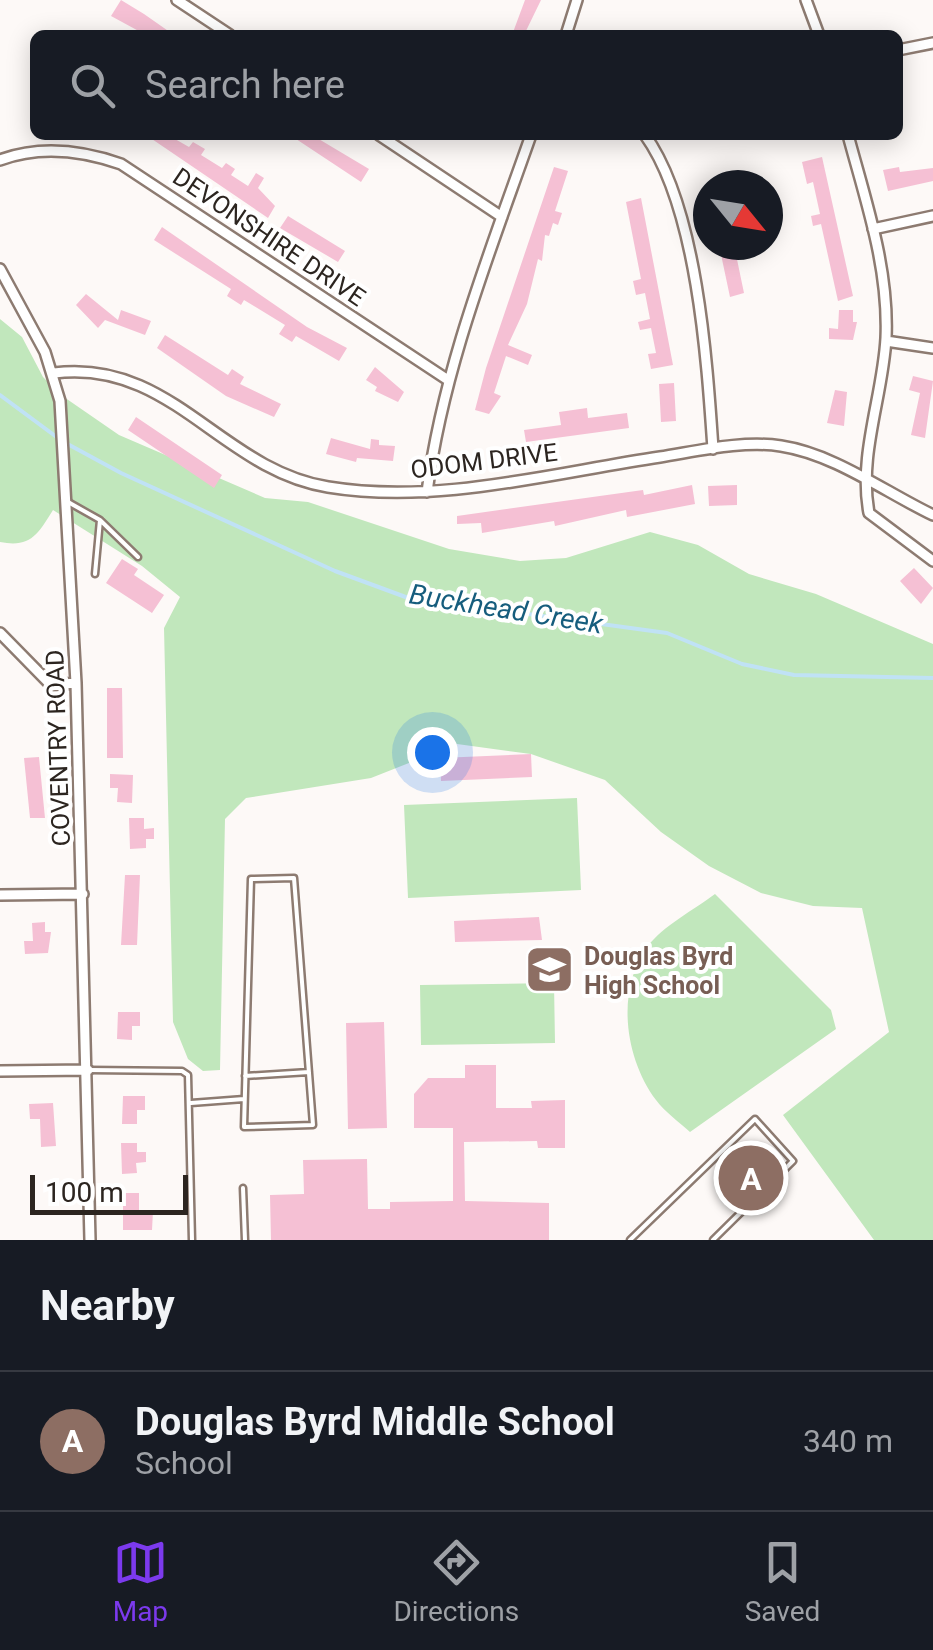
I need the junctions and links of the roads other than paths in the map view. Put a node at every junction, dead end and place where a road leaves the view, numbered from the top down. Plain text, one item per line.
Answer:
1 (177, 0) edge
2 (577, 0) edge
3 (806, 0) edge
4 (222, 30) edge
5 (568, 30) edge
6 (816, 30) edge
7 (933, 43) edge
8 (903, 49) edge
9 (386, 140) edge
10 (529, 140) edge
11 (647, 140) edge
12 (849, 140) edge
13 (0, 160) edge
14 (933, 216) edge
15 (502, 217) junction
16 (873, 229) junction
17 (0, 269) edge
18 (886, 341) junction
19 (933, 348) edge
20 (54, 373) junction
21 (448, 380) junction
22 (713, 449) junction
23 (865, 482) junction
24 (427, 492) junction
25 (66, 501) junction
26 (933, 514) edge
27 (100, 520) junction
28 (138, 557) dead end
29 (933, 561) edge
30 (96, 574) dead end
31 (0, 633) edge
32 (76, 684) junction
33 (83, 894) junction
34 (0, 895) edge
35 (88, 1070) junction
36 (0, 1072) edge
37 (309, 1072) junction
38 (245, 1076) junction
39 (244, 1099) junction
40 (191, 1104) junction
41 (243, 1188) dead end
42 (90, 1240) edge
43 (192, 1240) edge
44 (244, 1240) edge
45 (630, 1240) edge
46 (714, 1240) edge

1 - 4 street
2 - 5 street
3 - 6 street
7 - 8 street
9 - 15 street
10 - 15 street
11 - 22 street
12 - 16 street
13 - 21 street, DEVONSHIRE DRIVE
14 - 16 street
15 - 21 street
16 - 18 street
17 - 20 street, COVENTRY ROAD
18 - 19 street
18 - 23 street
20 - 24 street, ODOM DRIVE
20 - 25 street, COVENTRY ROAD
21 - 24 street
22 - 23 street, ODOM DRIVE
22 - 24 street, ODOM DRIVE
23 - 26 street, ODOM DRIVE
23 - 29 street
25 - 27 lane
25 - 32 street, COVENTRY ROAD
27 - 28 lane
27 - 30 lane
31 - 32 street
32 - 33 street, COVENTRY ROAD
33 - 34 street
33 - 35 street, COVENTRY ROAD
35 - 36 street
35 - 40 lane
35 - 42 street, COVENTRY ROAD
37 - 38 lane
37 - 38 lane
37 - 39 lane
38 - 39 lane
39 - 40 lane
40 - 43 lane
41 - 44 lane
45 - 46 lane

